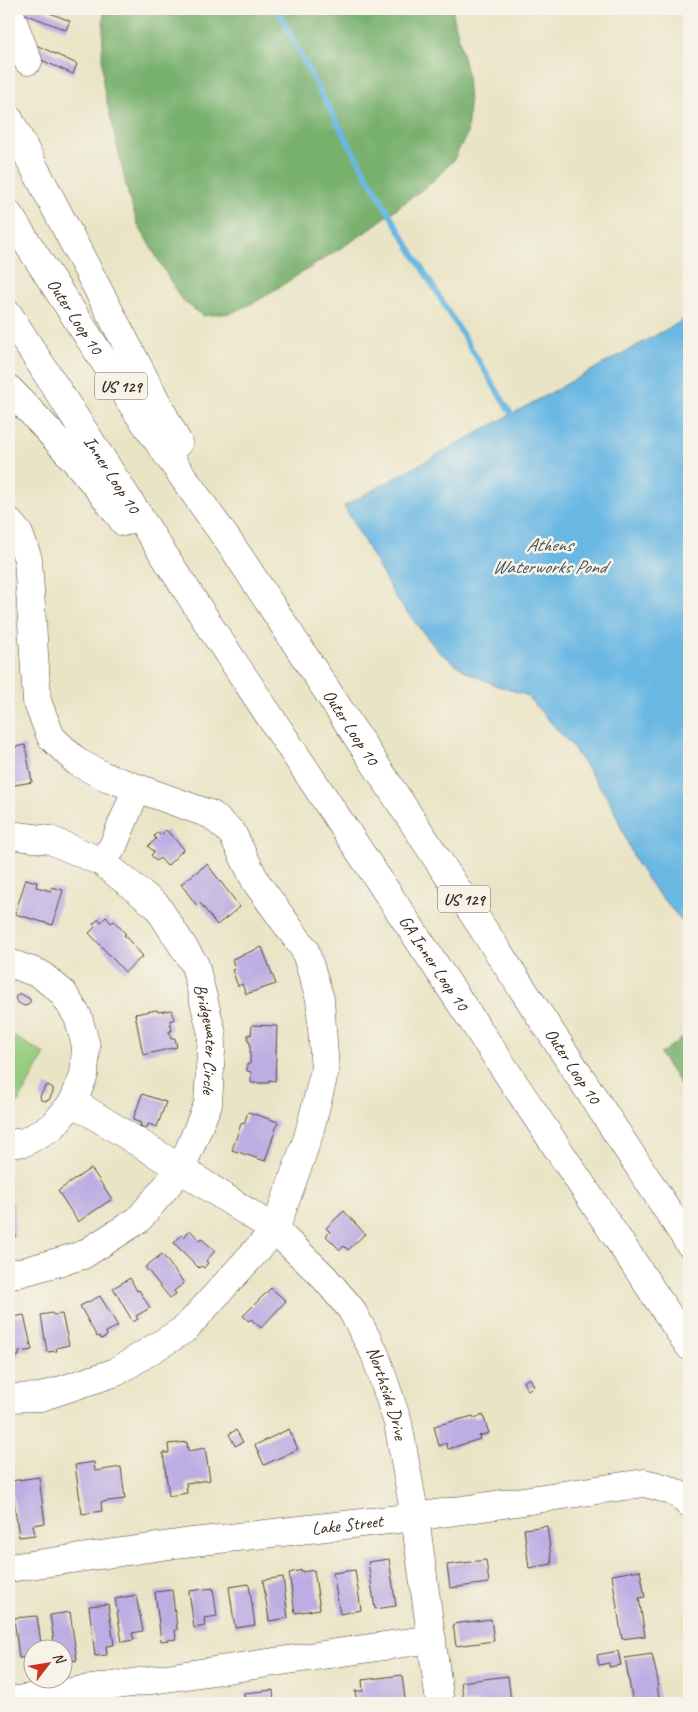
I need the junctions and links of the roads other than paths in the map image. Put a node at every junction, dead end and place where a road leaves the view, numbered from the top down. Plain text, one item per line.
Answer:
1 (9, 11) edge
2 (28, 61) dead end
3 (9, 119) edge
4 (9, 215) edge
5 (9, 315) edge
6 (9, 389) edge
7 (9, 522) edge
8 (238, 554) junction
9 (215, 634) junction
10 (136, 788) junction
11 (9, 835) edge
12 (102, 862) junction
13 (9, 963) edge
14 (73, 1102) junction
15 (9, 1144) edge
16 (181, 1169) junction
17 (276, 1230) junction
18 (689, 1243) edge
19 (9, 1273) edge
20 (689, 1346) edge
21 (9, 1398) edge
22 (687, 1500) edge
23 (415, 1517) junction
24 (9, 1568) edge
25 (432, 1639) junction
26 (9, 1701) edge
27 (440, 1703) edge

1 - 2 main road
3 - 8 main road
4 - 8 main road, Outer Loop 10 / US 129
5 - 9 main road, Inner Loop 10 / US 129
6 - 9 main road
7 - 10 main road
8 - 18 main road, Outer Loop 10 / US 129
9 - 20 main road, GA Inner Loop 10 / US 129
10 - 12 main road
10 - 17 main road
11 - 12 main road, Bridgewater Circle
12 - 16 main road, Bridgewater Circle
13 - 14 main road
14 - 15 main road
14 - 16 main road, Northside Drive
16 - 17 main road, Northside Drive
16 - 19 main road, Bridgewater Circle
17 - 21 main road
17 - 23 main road, Northside Drive
22 - 23 main road, Lake Street
23 - 24 main road, Lake Street
23 - 25 main road, Northside Drive
25 - 26 main road
25 - 27 main road, Northside Drive

